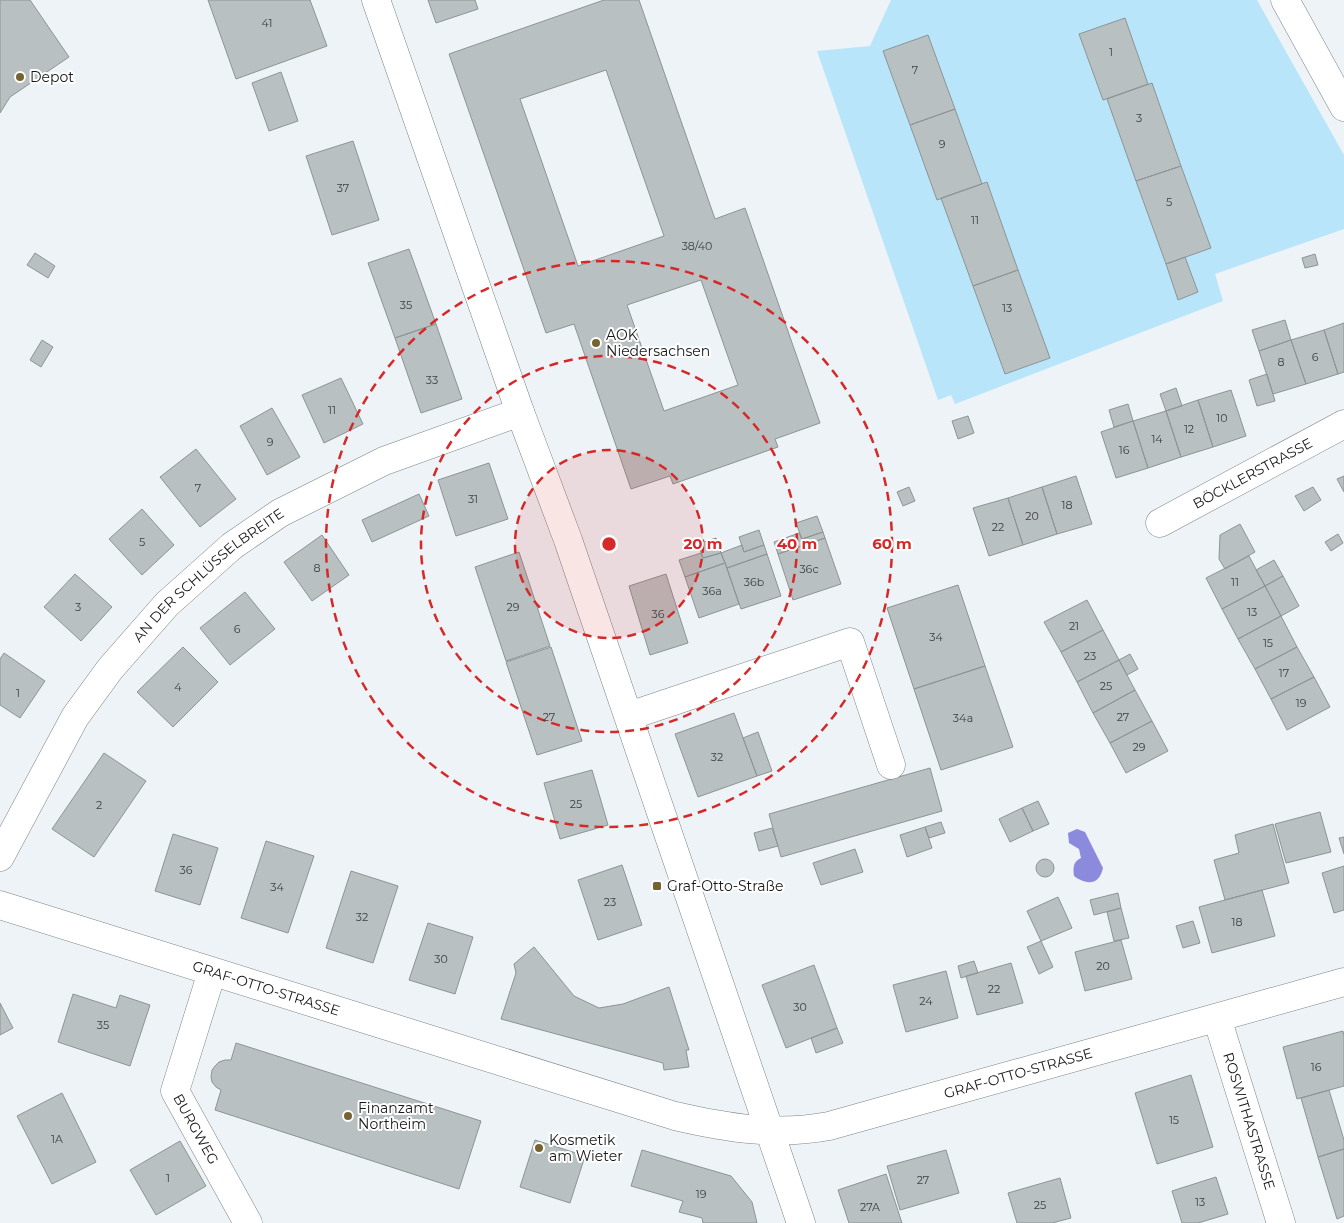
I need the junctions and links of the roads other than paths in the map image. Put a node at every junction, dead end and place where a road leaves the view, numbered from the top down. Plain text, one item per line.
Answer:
1 (376, 0) edge
2 (1285, 0) edge
3 (1344, 107) edge
4 (520, 412) junction
5 (1344, 424) edge
6 (1160, 523) dead end
7 (629, 716) junction
8 (891, 765) dead end
9 (0, 857) edge
10 (0, 906) edge
11 (212, 972) junction
12 (1344, 982) edge
13 (1217, 1018) junction
14 (769, 1131) junction
15 (248, 1223) edge
16 (801, 1223) edge
17 (1281, 1223) edge

1 - 4 street
2 - 3 street
4 - 7 street
4 - 9 street, AN DER SCHLÜSSELBREITE
5 - 6 street, BÖCKLERSTRASSE
7 - 8 street
7 - 14 street
10 - 11 street, GRAF-OTTO-STRASSE
11 - 14 street, GRAF-OTTO-STRASSE
11 - 15 street, BURGWEG
12 - 13 street, GRAF-OTTO-STRASSE
13 - 14 street, GRAF-OTTO-STRASSE
13 - 17 street, ROSWITHASTRASSE
14 - 16 street

